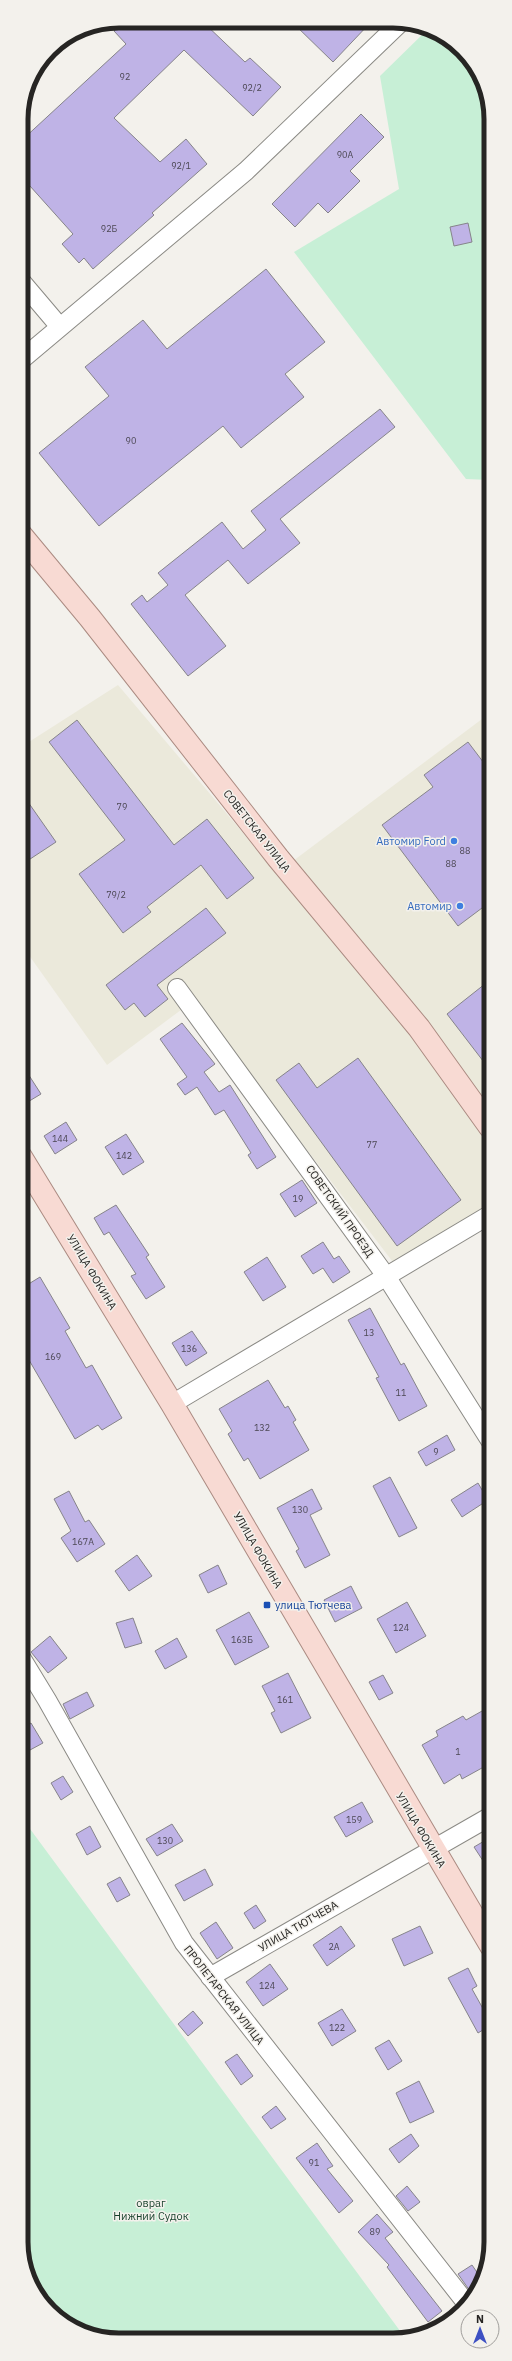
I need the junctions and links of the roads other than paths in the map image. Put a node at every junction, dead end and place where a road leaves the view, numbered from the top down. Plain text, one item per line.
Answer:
1 (395, 28) edge
2 (28, 289) edge
3 (60, 327) junction
4 (28, 354) edge
5 (28, 543) edge
6 (177, 988) dead end
7 (484, 1119) edge
8 (28, 1167) edge
9 (484, 1218) edge
10 (386, 1276) junction
11 (172, 1404) junction
12 (484, 1431) edge
13 (28, 1668) edge
14 (484, 1820) edge
15 (433, 1850) junction
16 (484, 1934) edge
17 (210, 1977) junction
18 (463, 2299) edge

1 - 3 street
2 - 3 street
3 - 4 street
5 - 7 main road, СОВЕТСКАЯ УЛИЦА
6 - 10 street, СОВЕТСКИЙ ПРОЕЗД
8 - 11 main road, УЛИЦА ФОКИНА
9 - 10 street
10 - 11 street
10 - 12 street, СОВЕТСКИЙ ПРОЕЗД
11 - 15 main road, УЛИЦА ФОКИНА
13 - 17 street, ПРОЛЕТАРСКАЯ УЛИЦА
14 - 15 street, УЛИЦА ТЮТЧЕВА
15 - 16 main road, УЛИЦА ФОКИНА
15 - 17 street, УЛИЦА ТЮТЧЕВА
17 - 18 street, ПРОЛЕТАРСКАЯ УЛИЦА

